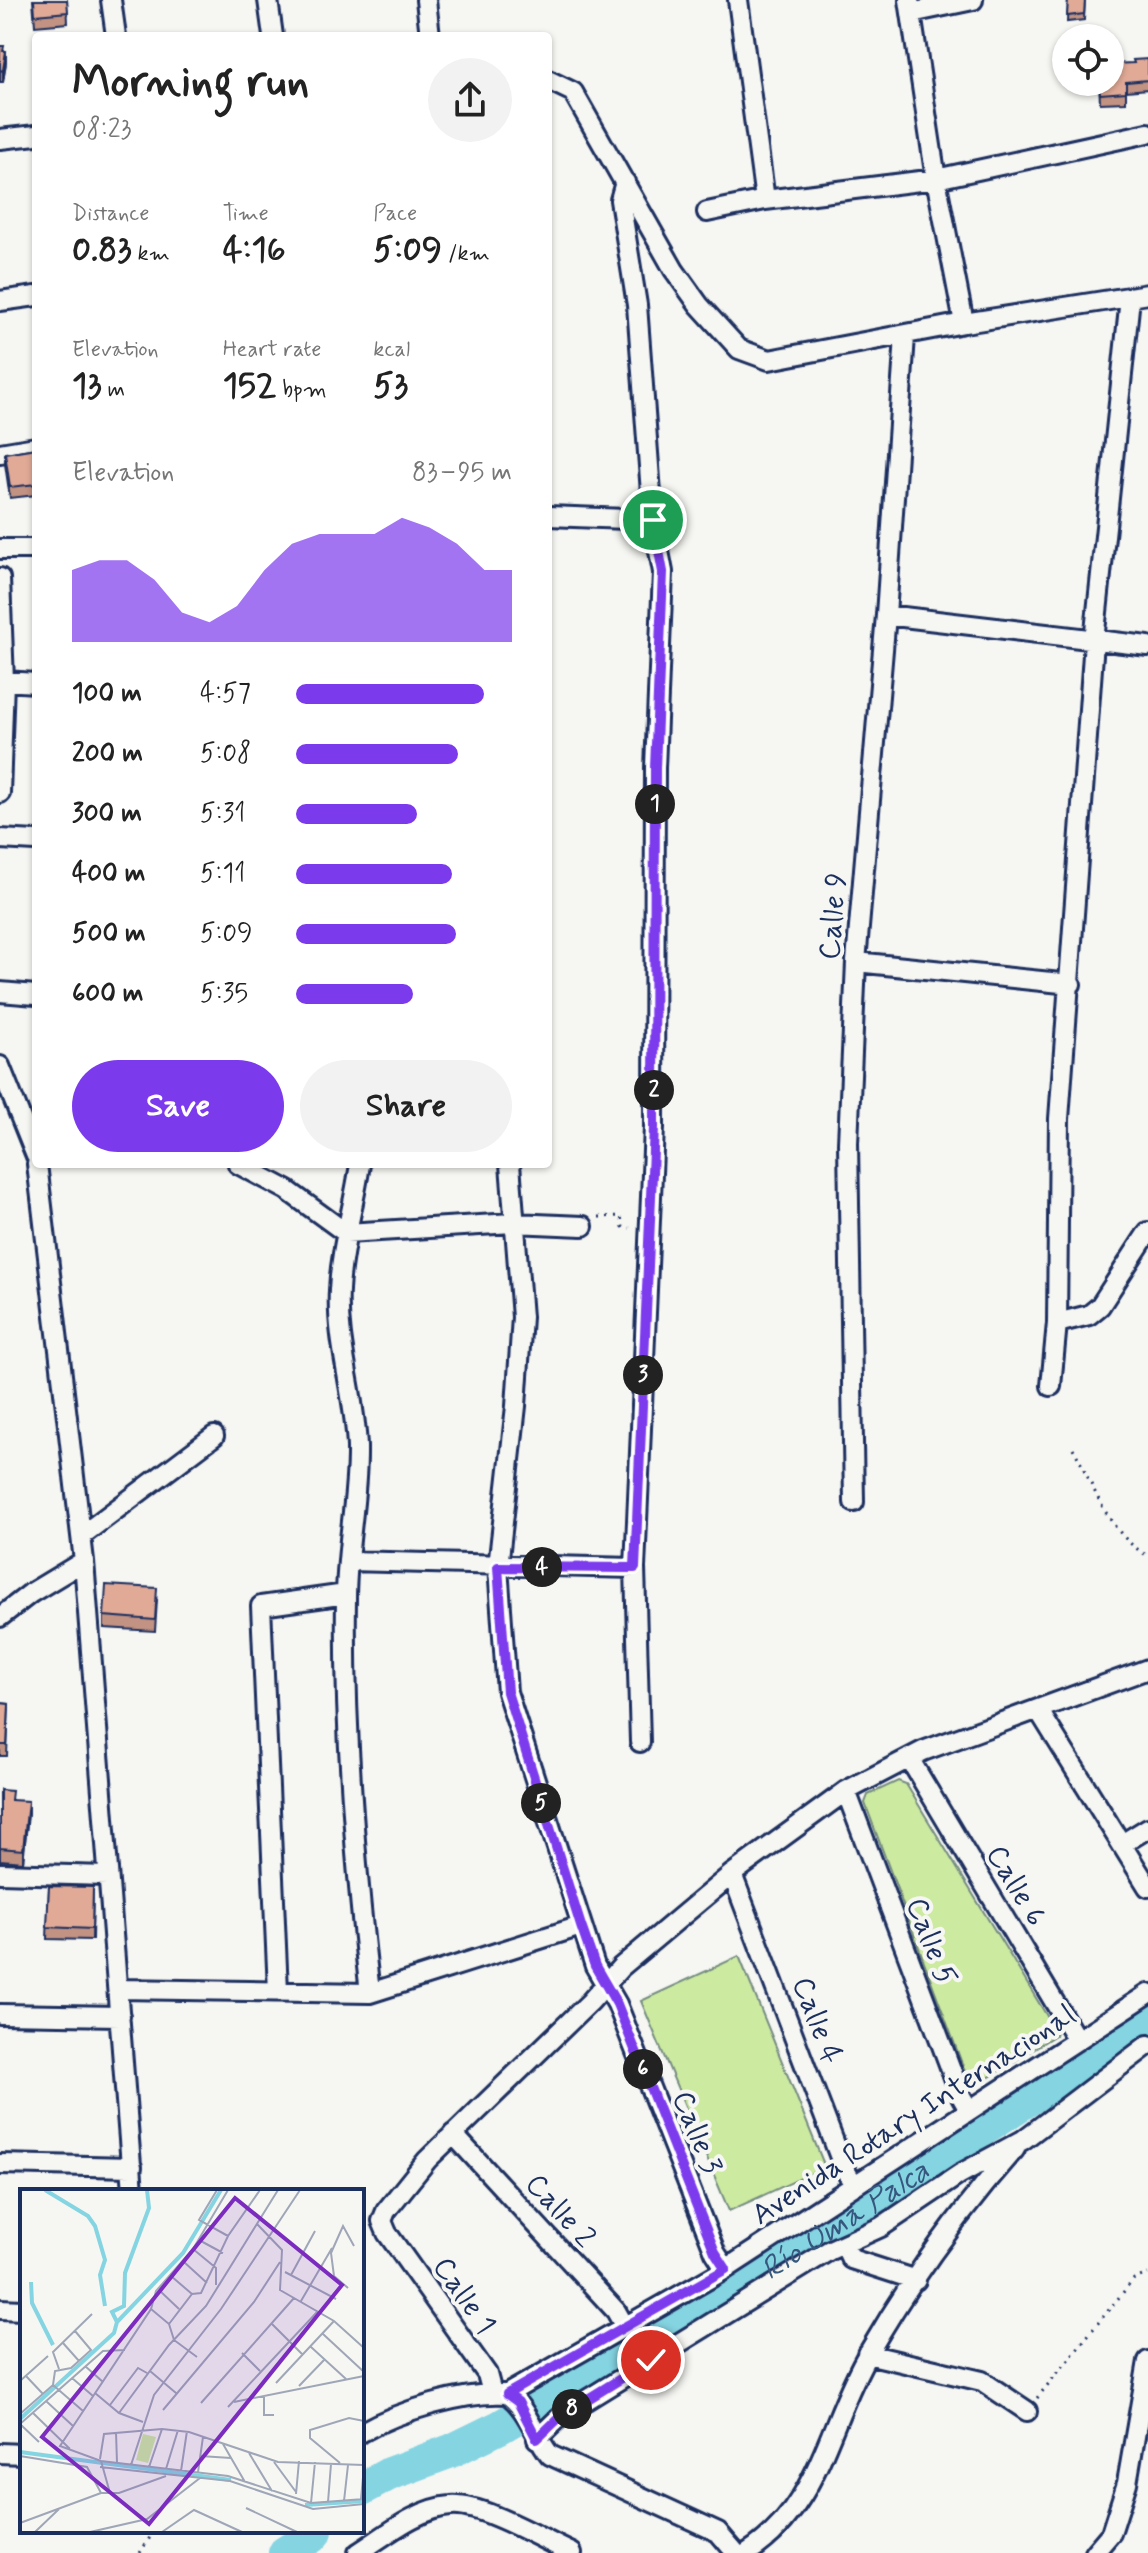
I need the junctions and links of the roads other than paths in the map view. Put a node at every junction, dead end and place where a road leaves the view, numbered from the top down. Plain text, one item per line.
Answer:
1 (111, 0) edge
2 (268, 0) edge
3 (426, 0) edge
4 (738, 0) edge
5 (973, 0) edge
6 (910, 6) edge
7 (115, 32) edge
8 (272, 32) edge
9 (430, 32) edge
10 (552, 82) edge
11 (1148, 133) edge
12 (32, 135) edge
13 (0, 139) edge
14 (936, 179) junction
15 (625, 182) junction
16 (765, 200) junction
17 (707, 212) dead end
18 (1139, 296) edge
19 (32, 297) edge
20 (0, 301) edge
21 (964, 323) junction
22 (905, 336) junction
23 (32, 448) edge
24 (0, 453) edge
25 (552, 516) edge
26 (653, 520) junction
27 (0, 549) edge
28 (32, 549) edge
29 (0, 578) edge
30 (886, 615) junction
31 (1094, 641) junction
32 (1148, 646) edge
33 (4, 681) junction
34 (32, 683) edge
35 (0, 793) edge
36 (0, 839) edge
37 (32, 841) edge
38 (856, 962) junction
39 (1071, 984) junction
40 (0, 992) edge
41 (32, 995) edge
42 (0, 1066) edge
43 (32, 1146) edge
44 (37, 1168) edge
45 (246, 1168) edge
46 (359, 1168) edge
47 (510, 1168) edge
48 (513, 1223) junction
49 (583, 1226) road end
50 (1148, 1232) edge
51 (346, 1233) junction
52 (1057, 1323) junction
53 (1051, 1386) dead end
54 (214, 1436) dead end
55 (854, 1502) dead end
56 (81, 1536) junction
57 (84, 1561) junction
58 (348, 1561) junction
59 (498, 1567) junction
60 (635, 1568) junction
61 (346, 1594) junction
62 (0, 1617) edge
63 (1148, 1669) edge
64 (1039, 1711) junction
65 (640, 1742) dead end
66 (909, 1758) junction
67 (846, 1791) junction
68 (1148, 1828) edge
69 (1122, 1844) junction
70 (0, 1873) edge
71 (732, 1874) junction
72 (107, 1876) junction
73 (1148, 1887) edge
74 (581, 1926) junction
75 (606, 1985) junction
76 (118, 1989) junction
77 (278, 1991) junction
78 (370, 1993) junction
79 (1148, 1994) edge
80 (0, 2014) edge
81 (120, 2016) junction
82 (1077, 2040) junction
83 (1148, 2045) edge
84 (969, 2110) junction
85 (453, 2134) junction
86 (1023, 2140) junction
87 (0, 2164) edge
88 (132, 2167) junction
89 (854, 2185) junction
90 (133, 2189) edge
91 (844, 2244) junction
92 (726, 2269) junction
93 (916, 2280) junction
94 (0, 2309) edge
95 (20, 2310) edge
96 (625, 2327) junction
97 (867, 2354) junction
98 (1148, 2361) edge
99 (506, 2396) junction
100 (1027, 2411) road end
101 (364, 2431) edge
102 (537, 2439) junction
103 (0, 2453) edge
104 (20, 2454) edge
105 (358, 2553) edge
106 (572, 2553) edge
107 (736, 2553) edge
108 (747, 2553) edge
109 (1094, 2553) edge

1 - 7 street
2 - 8 street
3 - 9 street
4 - 16 street
5 - 6 street
6 - 14 street
10 - 15 street
11 - 14 street
12 - 13 street
14 - 16 street
14 - 21 street
15 - 22 street
15 - 26 street
16 - 17 street
18 - 21 street
18 - 31 street
19 - 20 street
21 - 22 street
22 - 30 street, Calle 9
23 - 24 street
25 - 26 street
26 - 60 street
27 - 28 street
29 - 33 street
30 - 31 street
30 - 38 street, Calle 9
31 - 32 street
31 - 39 street
33 - 34 street
33 - 35 street
36 - 37 street
38 - 39 street
38 - 55 street, Calle 9
39 - 52 street
40 - 41 street
42 - 43 street
44 - 56 street
45 - 51 street
46 - 51 street
47 - 48 street, Calle 3
48 - 49 street
48 - 51 street
48 - 59 street, Calle 3
50 - 52 street
51 - 58 street
52 - 53 street
54 - 56 street
56 - 57 street
57 - 62 street
57 - 72 street
58 - 59 street
58 - 61 street
59 - 60 street
59 - 74 street, Calle 3
60 - 65 street
61 - 77 street
61 - 78 street
63 - 64 street
64 - 66 street
64 - 69 street
66 - 67 street
66 - 82 street, Calle 6
67 - 71 street
67 - 84 street, Calle 5
68 - 69 street
69 - 73 street
70 - 72 street
71 - 75 street
71 - 89 street, Calle 4
72 - 76 street
74 - 75 street, Calle 3
74 - 78 street
75 - 85 street
75 - 92 street, Calle 3
76 - 77 street
76 - 81 street
77 - 78 street
79 - 82 street, Avenida Rotary Internacional
80 - 81 street
81 - 88 street
82 - 84 street, Avenida Rotary Internacional
83 - 86 street
84 - 89 street, Avenida Rotary Internacional
85 - 96 street, Calle 2
85 - 99 street, Calle 1
86 - 91 street
86 - 93 street
87 - 88 street
88 - 90 street
89 - 92 street, Avenida Rotary Internacional
91 - 93 street
91 - 102 street
92 - 96 street, Avenida Rotary Internacional
93 - 97 street
94 - 95 street
96 - 99 street, Avenida Rotary Internacional
97 - 100 street
97 - 108 street
98 - 109 street
99 - 101 street, Avenida Rotary Internacional
99 - 102 street, Calle 1
102 - 107 street
103 - 104 street
105 - 106 street

